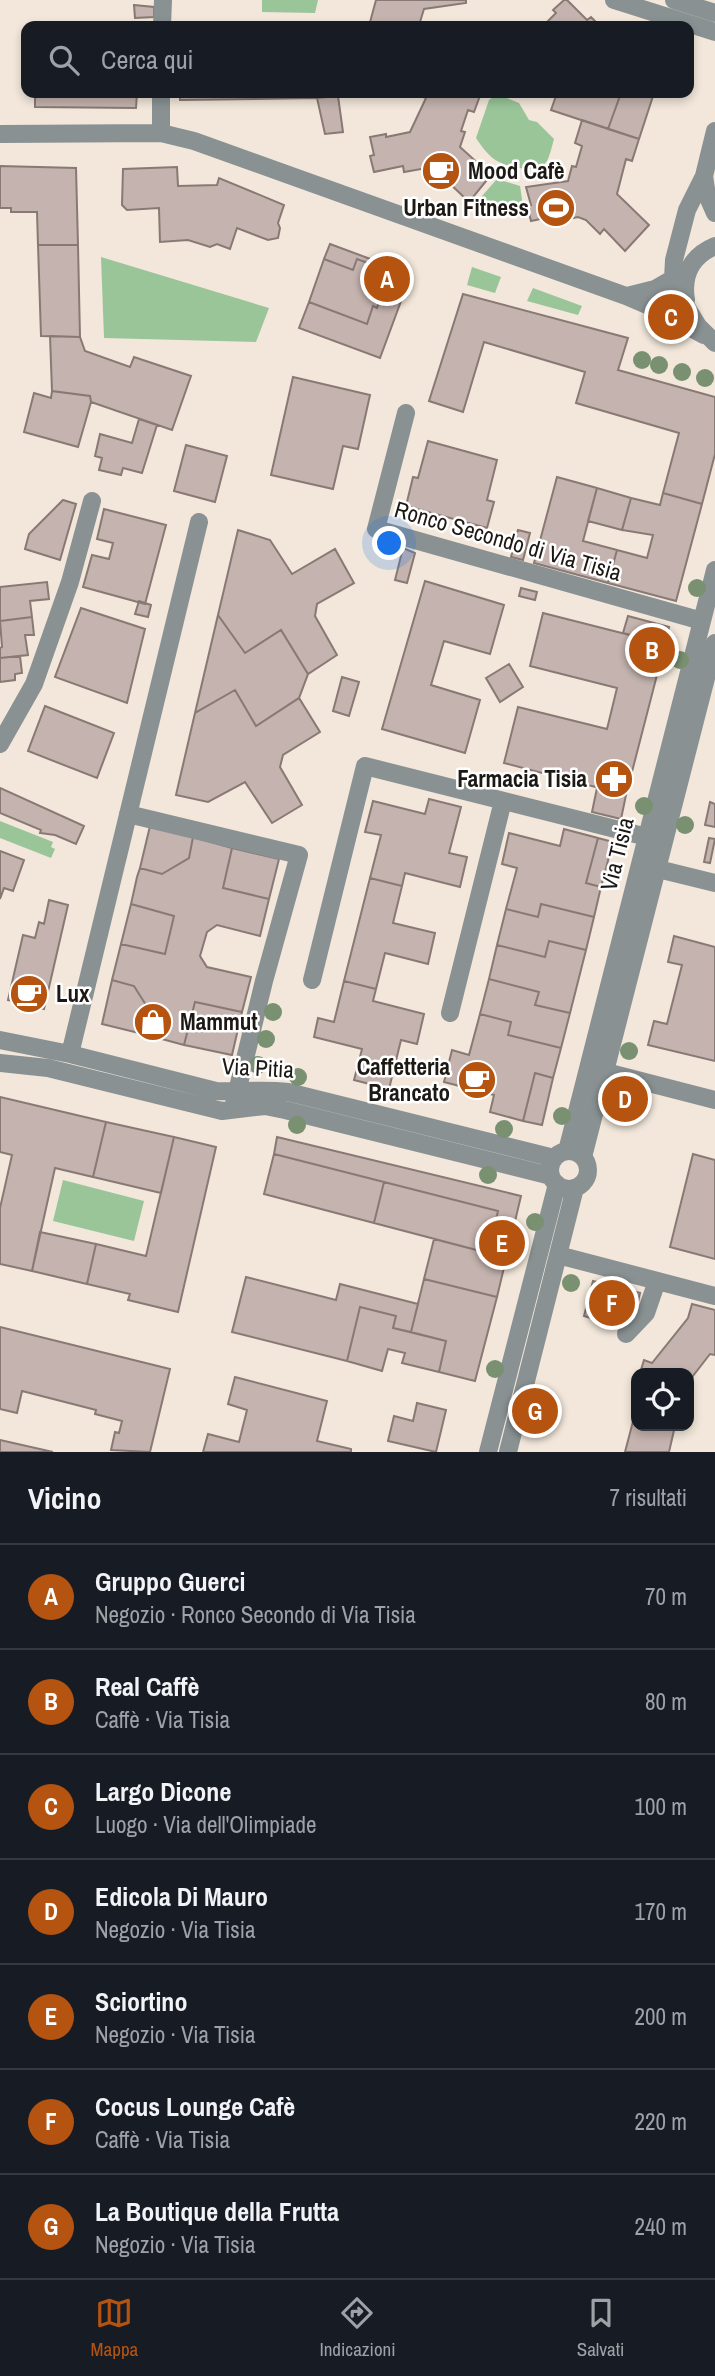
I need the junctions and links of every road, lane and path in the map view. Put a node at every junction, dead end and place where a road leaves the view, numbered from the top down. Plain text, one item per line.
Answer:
1 (163, 0) edge
2 (614, 0) edge
3 (674, 0) edge
4 (715, 13) edge
5 (162, 21) edge
6 (680, 21) edge
7 (694, 25) edge
8 (715, 32) edge
9 (161, 98) edge
10 (715, 131) edge
11 (161, 132) junction
12 (0, 134) edge
13 (704, 176) junction
14 (715, 213) edge
15 (715, 246) edge
16 (680, 275) junction
17 (626, 296) junction
18 (710, 339) edge
19 (406, 413) dead end
20 (92, 502) dead end
21 (199, 522) dead end
22 (715, 570) edge
23 (702, 621) junction
24 (715, 643) edge
25 (0, 744) edge
26 (503, 801) junction
27 (128, 814) junction
28 (647, 837) junction
29 (658, 869) junction
30 (715, 883) edge
31 (312, 980) dead end
32 (450, 1013) dead end
33 (0, 1040) edge
34 (70, 1054) junction
35 (0, 1063) edge
36 (606, 1072) junction
37 (715, 1100) edge
38 (235, 1102) junction
39 (565, 1169) junction
40 (558, 1255) junction
41 (657, 1281) junction
42 (715, 1296) edge
43 (626, 1334) dead end
44 (488, 1452) edge
45 (508, 1452) edge

1 - 5 street
2 - 6 street
3 - 4 street
7 - 8 street
9 - 11 street
10 - 13 street
11 - 12 street
11 - 17 street
13 - 14 street
13 - 16 street
15 - 16 street
16 - 17 street
16 - 18 street
17 - 18 street
19 - 23 street, Ronco Secondo di Via Tisia
20 - 25 street
21 - 27 street
22 - 23 street, Via Tisia
23 - 28 street, Via Tisia
24 - 29 street, Via Tisia
26 - 28 street
26 - 31 street
26 - 32 street
27 - 34 street
27 - 38 street
28 - 39 street, Via Tisia
29 - 30 street
29 - 36 street, Via Tisia
33 - 34 street, Via Pitia
34 - 38 street, Via Pitia
35 - 38 street, Via Pitia
36 - 37 street
36 - 39 street, Via Tisia
38 - 39 street, Via Pitia
39 - 40 street, Via Tisia
39 - 44 street, Via Tisia
40 - 41 street
40 - 45 street, Via Tisia
41 - 42 street
41 - 43 street

